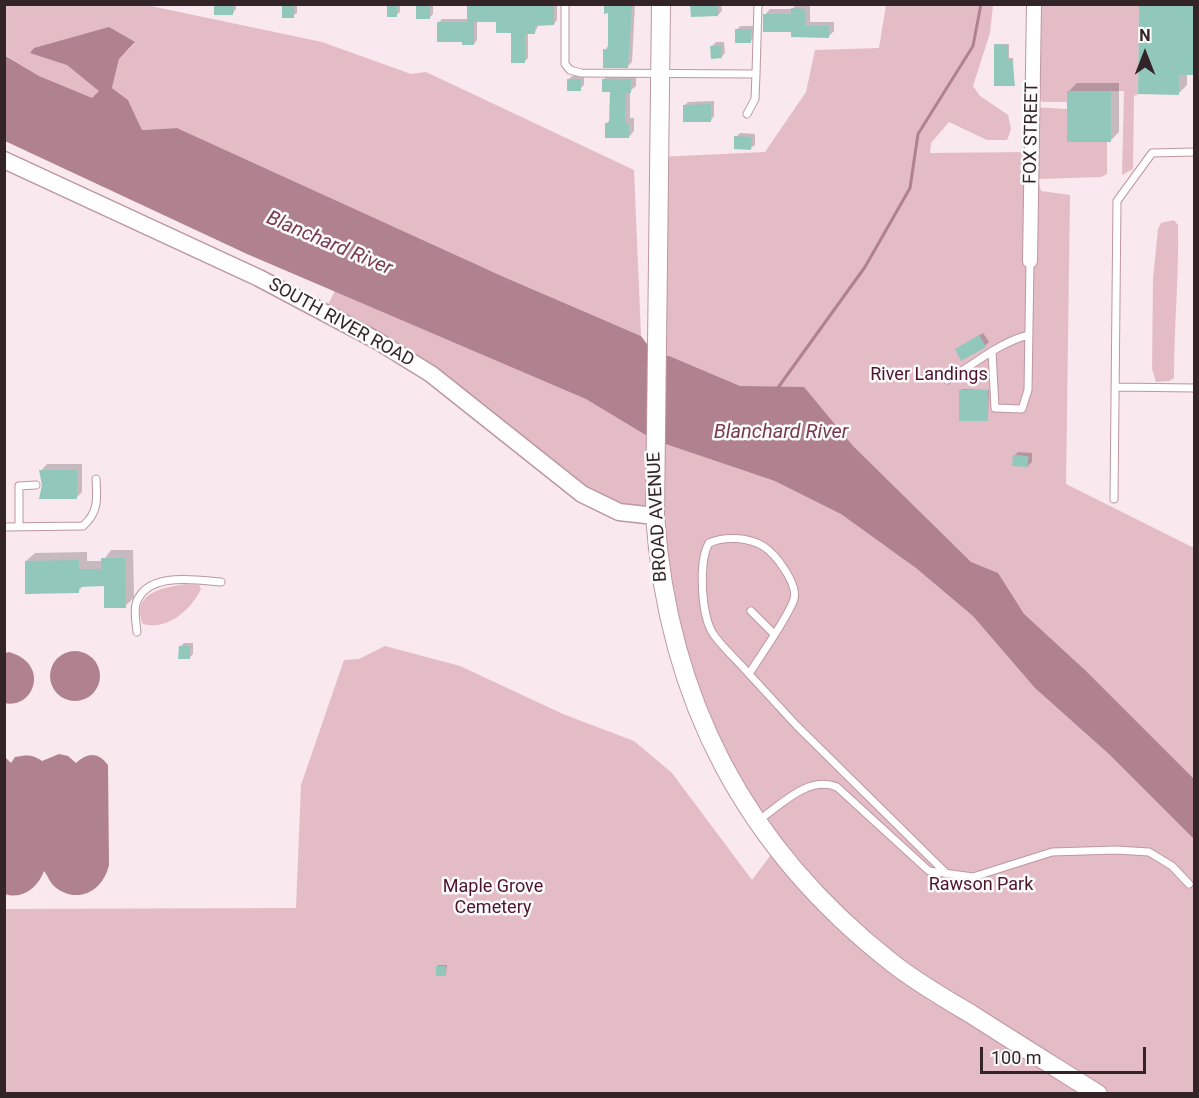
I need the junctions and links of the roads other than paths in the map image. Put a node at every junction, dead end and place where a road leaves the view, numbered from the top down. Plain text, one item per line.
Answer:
1 (565, 4) edge
2 (661, 4) edge
3 (758, 4) edge
4 (1034, 4) edge
5 (660, 73) junction
6 (756, 74) junction
7 (747, 114) dead end
8 (1194, 152) edge
9 (4, 160) edge
10 (1030, 261) joint
11 (1029, 335) junction
12 (992, 351) junction
13 (947, 380) dead end
14 (1115, 387) junction
15 (1194, 388) edge
16 (96, 479) dead end
17 (36, 485) dead end
18 (1114, 499) dead end
19 (655, 516) junction
20 (4, 527) edge
21 (19, 527) junction
22 (222, 582) dead end
23 (751, 611) dead end
24 (136, 632) dead end
25 (773, 633) junction
26 (749, 674) junction
27 (756, 821) junction
28 (947, 874) junction
29 (1189, 884) dead end
30 (1098, 1094) edge

1 - 5 lane
2 - 5 main road, BROAD AVENUE
3 - 6 lane
4 - 10 street, FOX STREET
5 - 6 lane
5 - 19 main road, BROAD AVENUE
6 - 7 lane
8 - 14 lane
9 - 19 street, SOUTH RIVER ROAD
10 - 11 lane
11 - 12 lane
11 - 12 lane
12 - 13 lane
14 - 15 lane
14 - 18 lane
16 - 21 lane
17 - 21 lane
19 - 27 main road, BROAD AVENUE
20 - 21 lane
22 - 24 lane
23 - 25 lane
25 - 26 lane
25 - 26 lane
26 - 28 lane
27 - 28 lane
27 - 30 main road, BROAD AVENUE
28 - 29 lane

